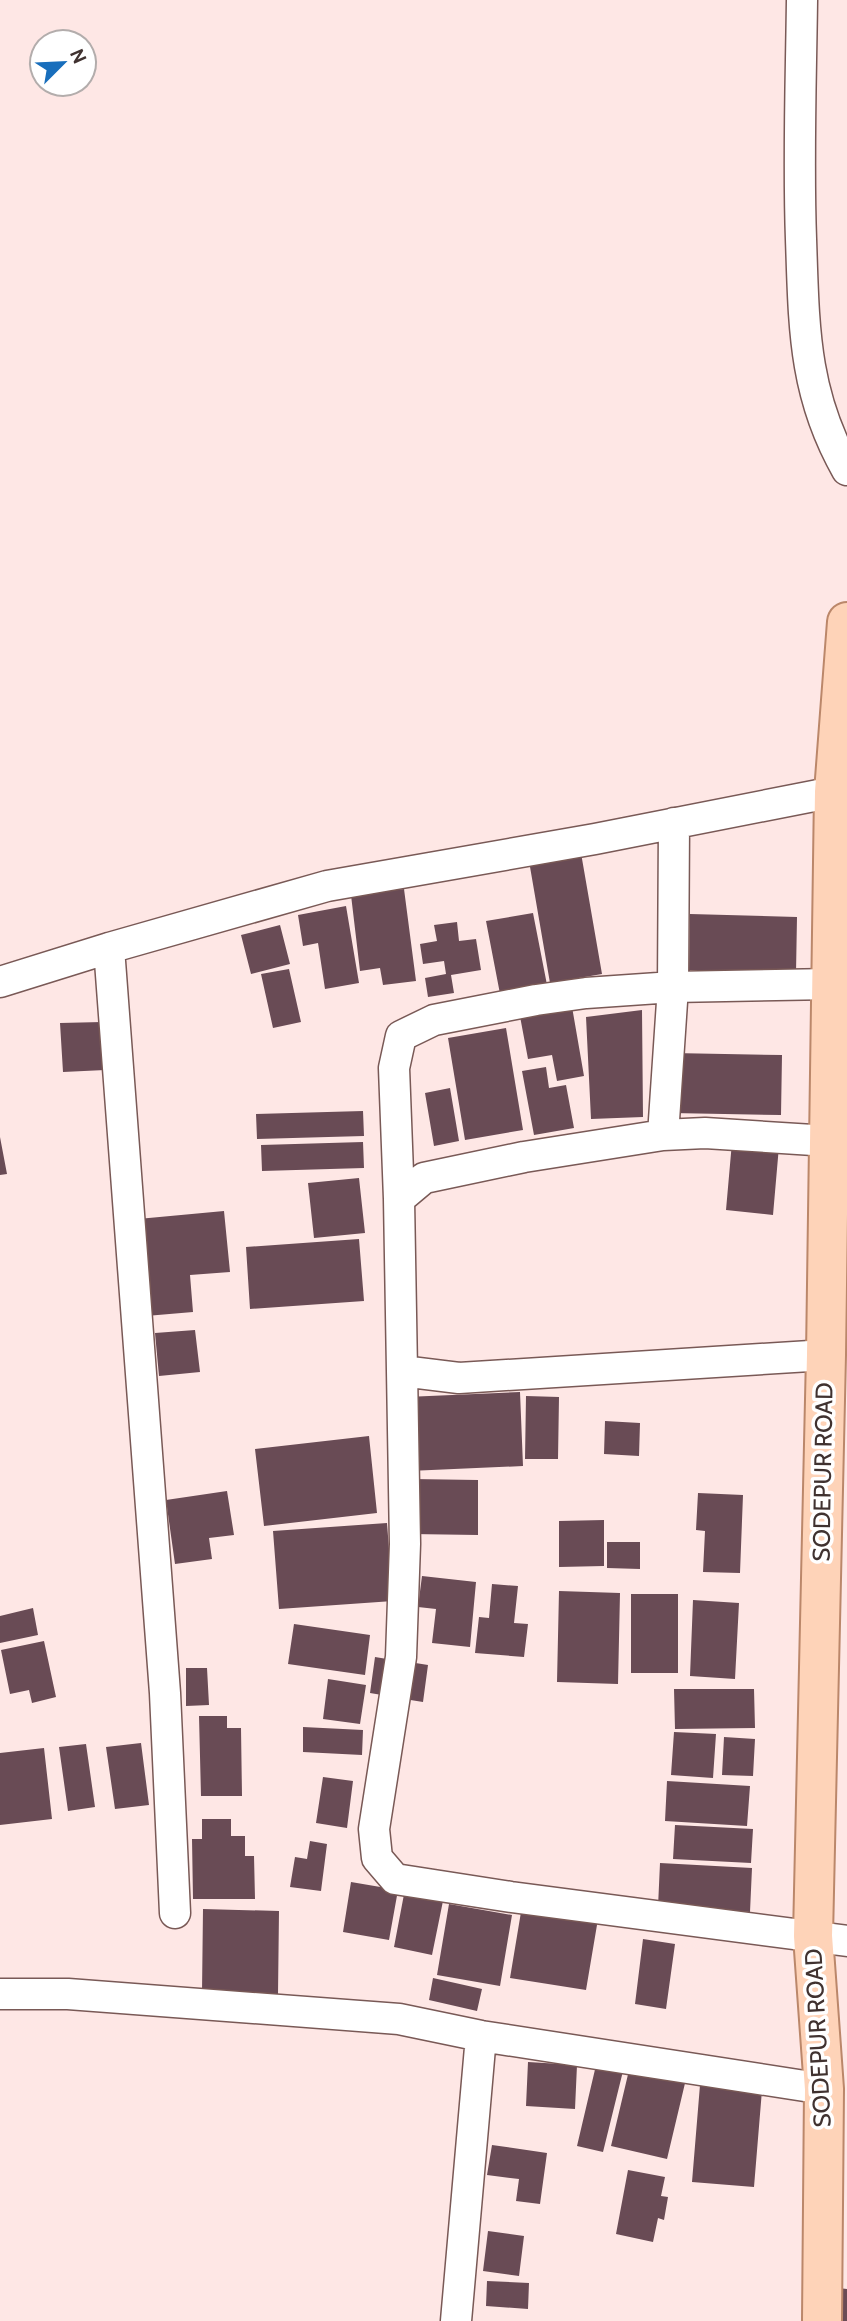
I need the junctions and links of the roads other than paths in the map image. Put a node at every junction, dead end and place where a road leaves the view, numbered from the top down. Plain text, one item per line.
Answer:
1 (802, 0) edge
2 (847, 470) edge
3 (847, 622) edge
4 (834, 792) junction
5 (674, 824) junction
6 (109, 948) junction
7 (0, 982) edge
8 (832, 984) junction
9 (673, 987) junction
10 (663, 1135) junction
11 (830, 1141) junction
12 (399, 1199) junction
13 (826, 1355) junction
14 (401, 1371) junction
15 (175, 1913) dead end
16 (830, 1939) edge
17 (0, 1994) edge
18 (481, 2036) junction
19 (824, 2089) junction
20 (456, 2321) edge
21 (822, 2321) edge

1 - 2 street
3 - 4 main road, SODEPUR ROAD
4 - 5 street
4 - 8 main road, SODEPUR ROAD
5 - 6 street
5 - 9 street
6 - 7 street
6 - 15 street
8 - 9 street
8 - 11 main road, SODEPUR ROAD
9 - 10 street
9 - 12 street
10 - 11 street
10 - 12 street
11 - 13 main road, SODEPUR ROAD
12 - 14 street
13 - 14 street
13 - 16 main road, SODEPUR ROAD
14 - 16 street
16 - 19 main road, SODEPUR ROAD
17 - 18 street
18 - 19 street
18 - 20 street
19 - 21 main road, SODEPUR ROAD

